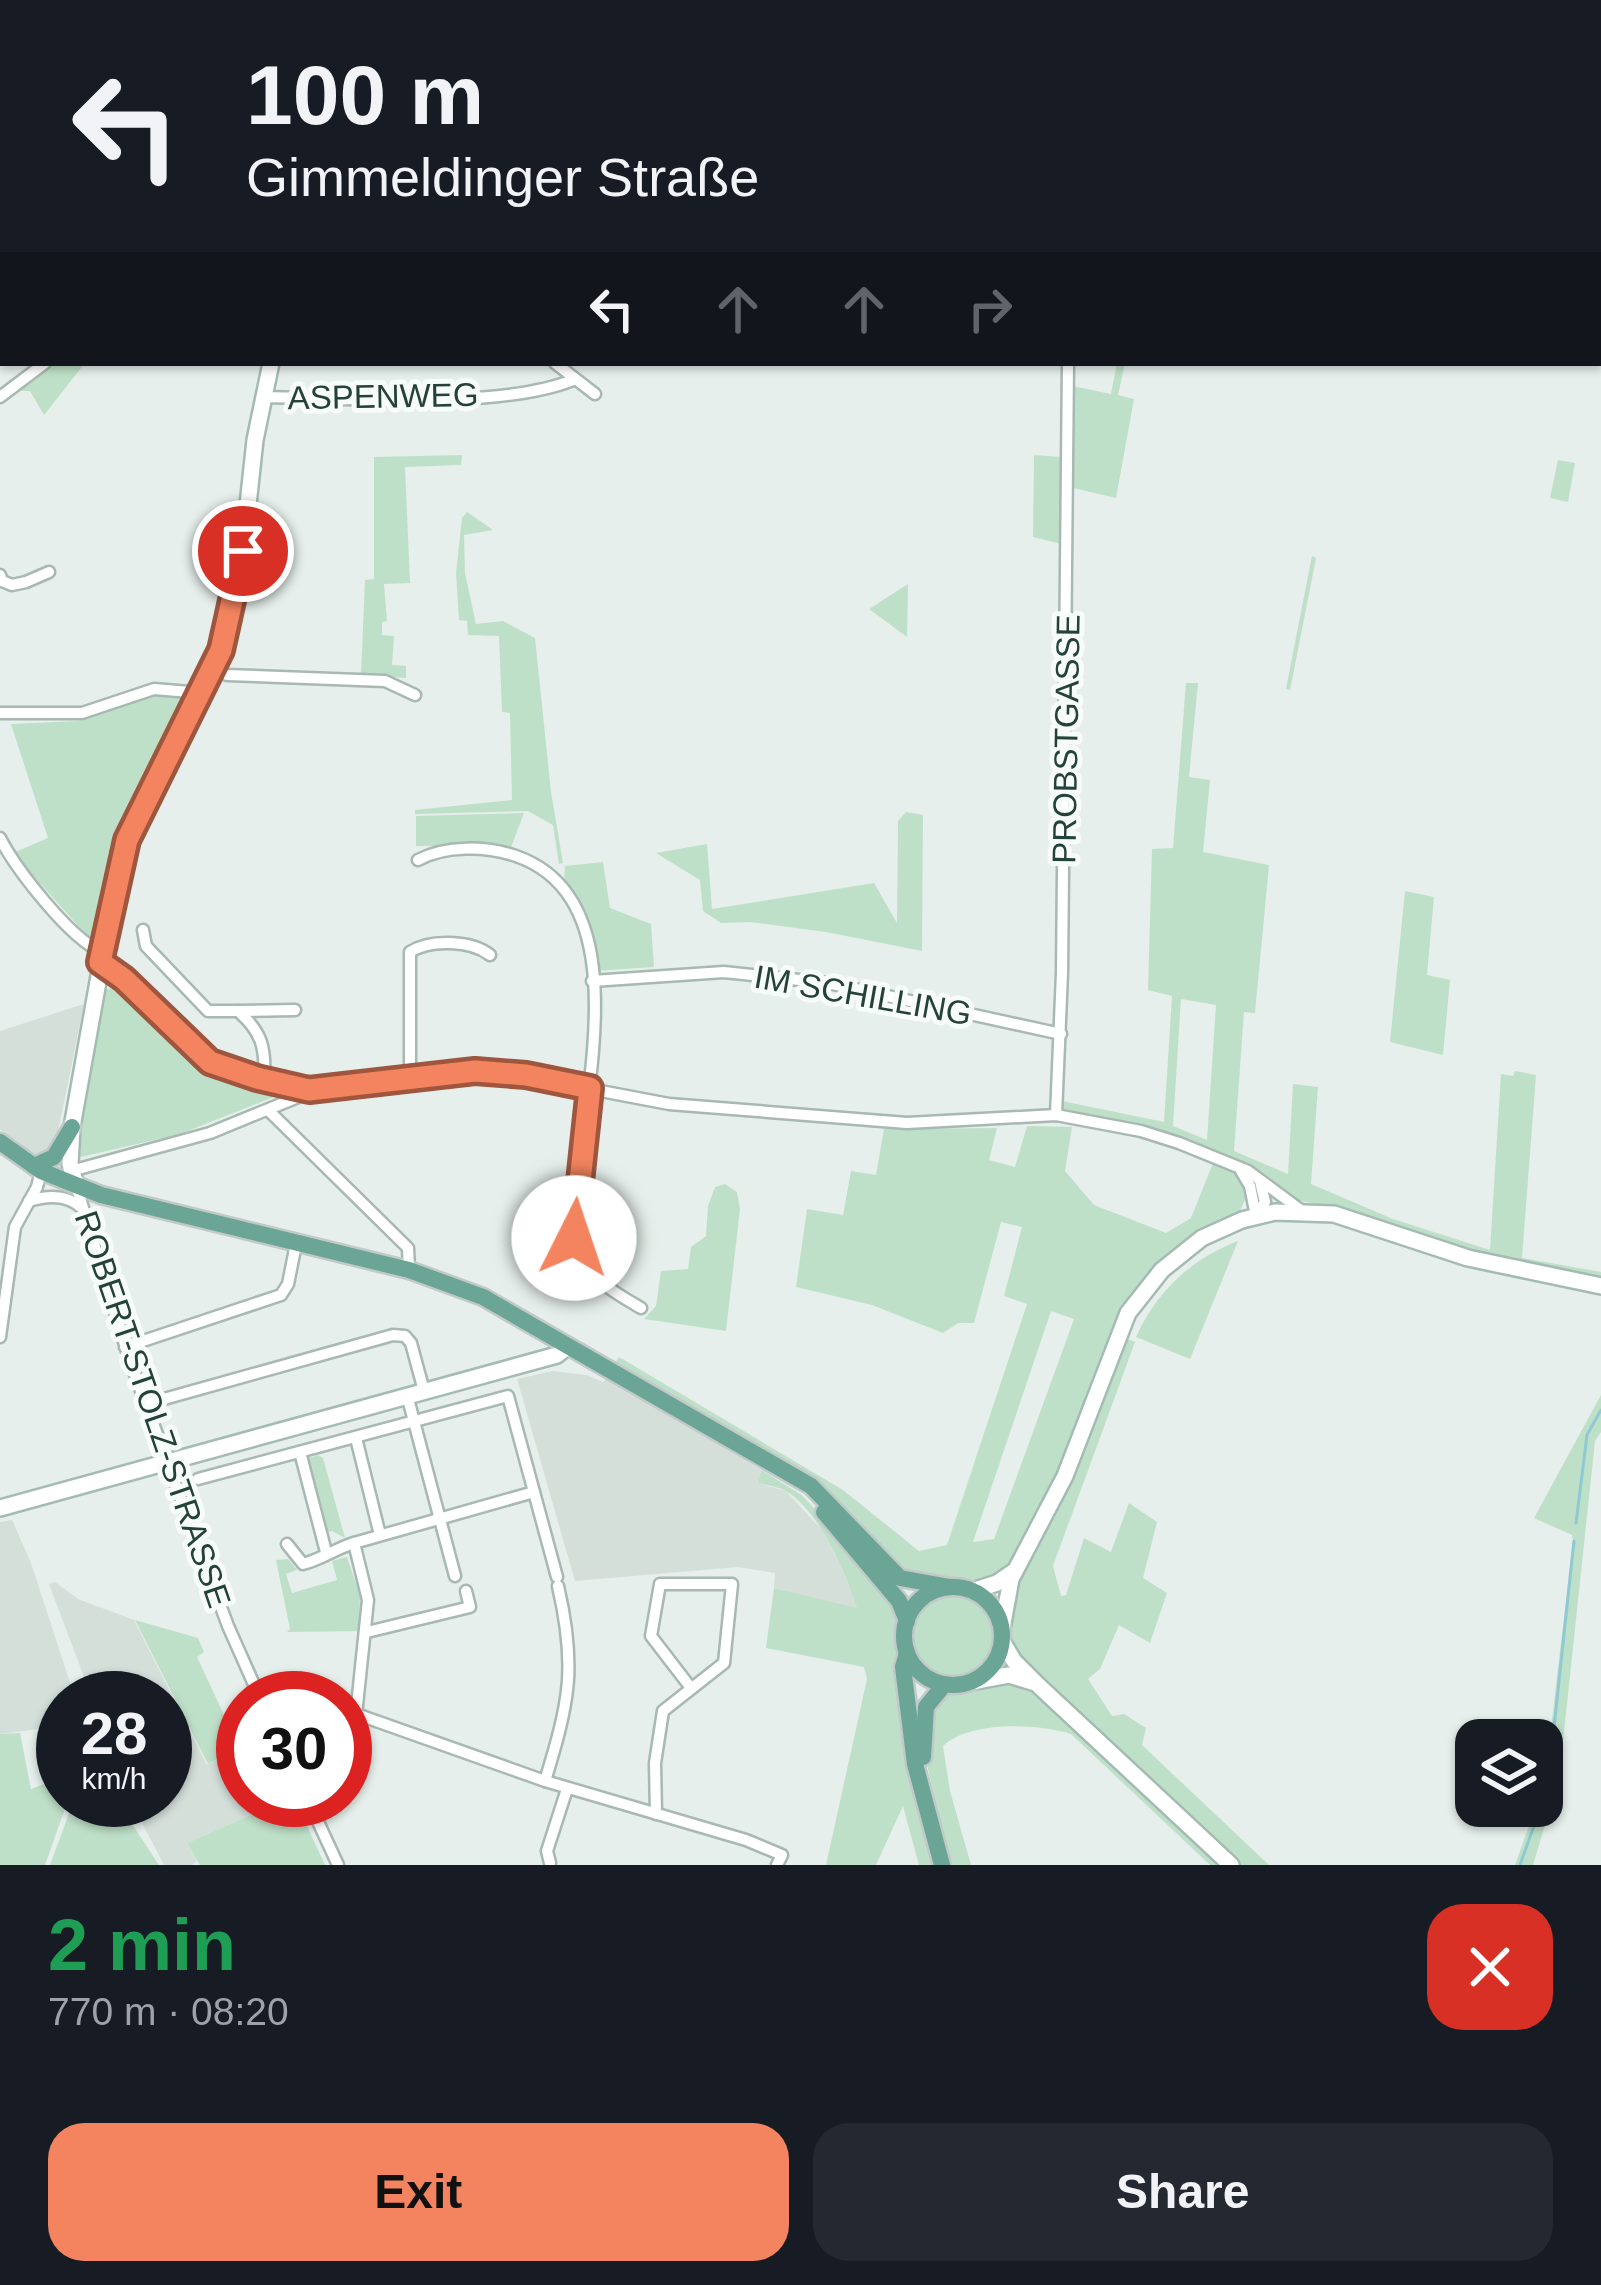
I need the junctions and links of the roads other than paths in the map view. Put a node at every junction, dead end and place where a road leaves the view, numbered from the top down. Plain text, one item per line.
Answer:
1 (41, 366) edge
2 (270, 366) edge
3 (558, 366) edge
4 (1068, 366) edge
5 (573, 380) junction
6 (595, 394) dead end
7 (0, 397) edge
8 (264, 397) junction
9 (49, 572) dead end
10 (0, 575) edge
11 (213, 668) junction
12 (202, 693) junction
13 (415, 695) dead end
14 (0, 713) edge
15 (0, 838) edge
16 (418, 860) dead end
17 (142, 930) dead end
18 (490, 955) dead end
19 (101, 957) junction
20 (592, 982) junction
21 (295, 1010) dead end
22 (238, 1011) junction
23 (1061, 1034) junction
24 (410, 1078) junction
25 (264, 1080) junction
26 (590, 1088) junction
27 (309, 1090) junction
28 (268, 1111) junction
29 (1056, 1115) junction
30 (72, 1127) junction
31 (0, 1142) edge
32 (38, 1168) junction
33 (1241, 1171) junction
34 (74, 1178) junction
35 (1258, 1179) junction
36 (29, 1201) junction
37 (1302, 1210) junction
38 (86, 1212) junction
39 (1256, 1216) junction
40 (296, 1244) junction
41 (409, 1270) junction
42 (1601, 1286) edge
43 (641, 1308) dead end
44 (0, 1337) edge
45 (568, 1346) junction
46 (125, 1347) junction
47 (416, 1393) junction
48 (146, 1404) junction
49 (413, 1421) junction
50 (356, 1438) junction
51 (300, 1452) junction
52 (169, 1462) junction
53 (198, 1479) dead end
54 (796, 1480) junction
55 (534, 1492) junction
56 (0, 1508) edge
57 (440, 1518) junction
58 (380, 1535) junction
59 (354, 1543) junction
60 (287, 1544) dead end
61 (326, 1552) junction
62 (1015, 1570) junction
63 (454, 1576) dead end
64 (950, 1587) junction
65 (466, 1591) dead end
66 (972, 1591) junction
67 (907, 1621) junction
68 (367, 1632) junction
69 (1002, 1635) junction
70 (907, 1653) junction
71 (248, 1671) edge
72 (359, 1671) edge
73 (971, 1682) junction
74 (944, 1684) junction
75 (1039, 1686) junction
76 (691, 1688) junction
77 (372, 1720) edge
78 (545, 1781) junction
79 (567, 1789) junction
80 (926, 1800) junction
81 (656, 1814) junction
82 (320, 1827) edge
83 (780, 1860) edge
84 (550, 1863) edge
85 (338, 1865) edge
86 (942, 1865) edge
87 (1231, 1865) edge

1 - 7 street
2 - 8 street
3 - 5 street
4 - 23 street, PROBSTGASSE
5 - 6 street
5 - 8 street, ASPENWEG
8 - 11 street
9 - 10 street
11 - 12 street
11 - 13 street
12 - 14 street
12 - 19 street
15 - 19 street
16 - 20 street
17 - 22 street
18 - 24 street
19 - 25 street
19 - 30 street
20 - 23 street, IM SCHILLING
20 - 26 street
21 - 22 street
22 - 25 street
23 - 29 street, PROBSTGASSE
24 - 26 street
24 - 27 street
25 - 27 street
26 - 29 street
26 - 43 street
27 - 28 street
28 - 34 street
28 - 41 street
29 - 33 street
30 - 32 main road
30 - 34 street
31 - 32 main road
32 - 34 main road
32 - 36 street
33 - 35 street
33 - 39 street
34 - 38 street, ROBERT-STOLZ-STRASSE
34 - 40 main road
35 - 37 street
35 - 39 street
36 - 38 street
36 - 44 street
37 - 39 street
37 - 42 street
38 - 46 street, ROBERT-STOLZ-STRASSE
39 - 62 street
40 - 41 main road
40 - 46 street
41 - 45 main road
45 - 47 street
45 - 54 main road
46 - 48 street, ROBERT-STOLZ-STRASSE
47 - 48 street
47 - 49 street
47 - 52 street
48 - 52 street, ROBERT-STOLZ-STRASSE
49 - 50 street
49 - 55 street
49 - 57 street
50 - 51 street
50 - 58 street
51 - 53 street
51 - 61 street
52 - 56 street
52 - 71 street, ROBERT-STOLZ-STRASSE
54 - 64 main road
54 - 67 main road
55 - 57 street
55 - 78 street
57 - 58 street
57 - 63 street
58 - 59 street
59 - 61 street
59 - 68 street
60 - 61 street
62 - 66 street
62 - 69 street
64 - 66 main road
64 - 67 main road
65 - 68 street
66 - 69 main road
67 - 70 main road
68 - 72 street
69 - 73 main road
69 - 75 street
70 - 74 main road
70 - 80 main road
73 - 74 main road
73 - 75 street
74 - 80 main road
75 - 87 street
76 - 76 street
76 - 81 street
77 - 78 street
78 - 79 street
79 - 81 street
79 - 84 street
80 - 86 main road
81 - 83 street
82 - 85 street

